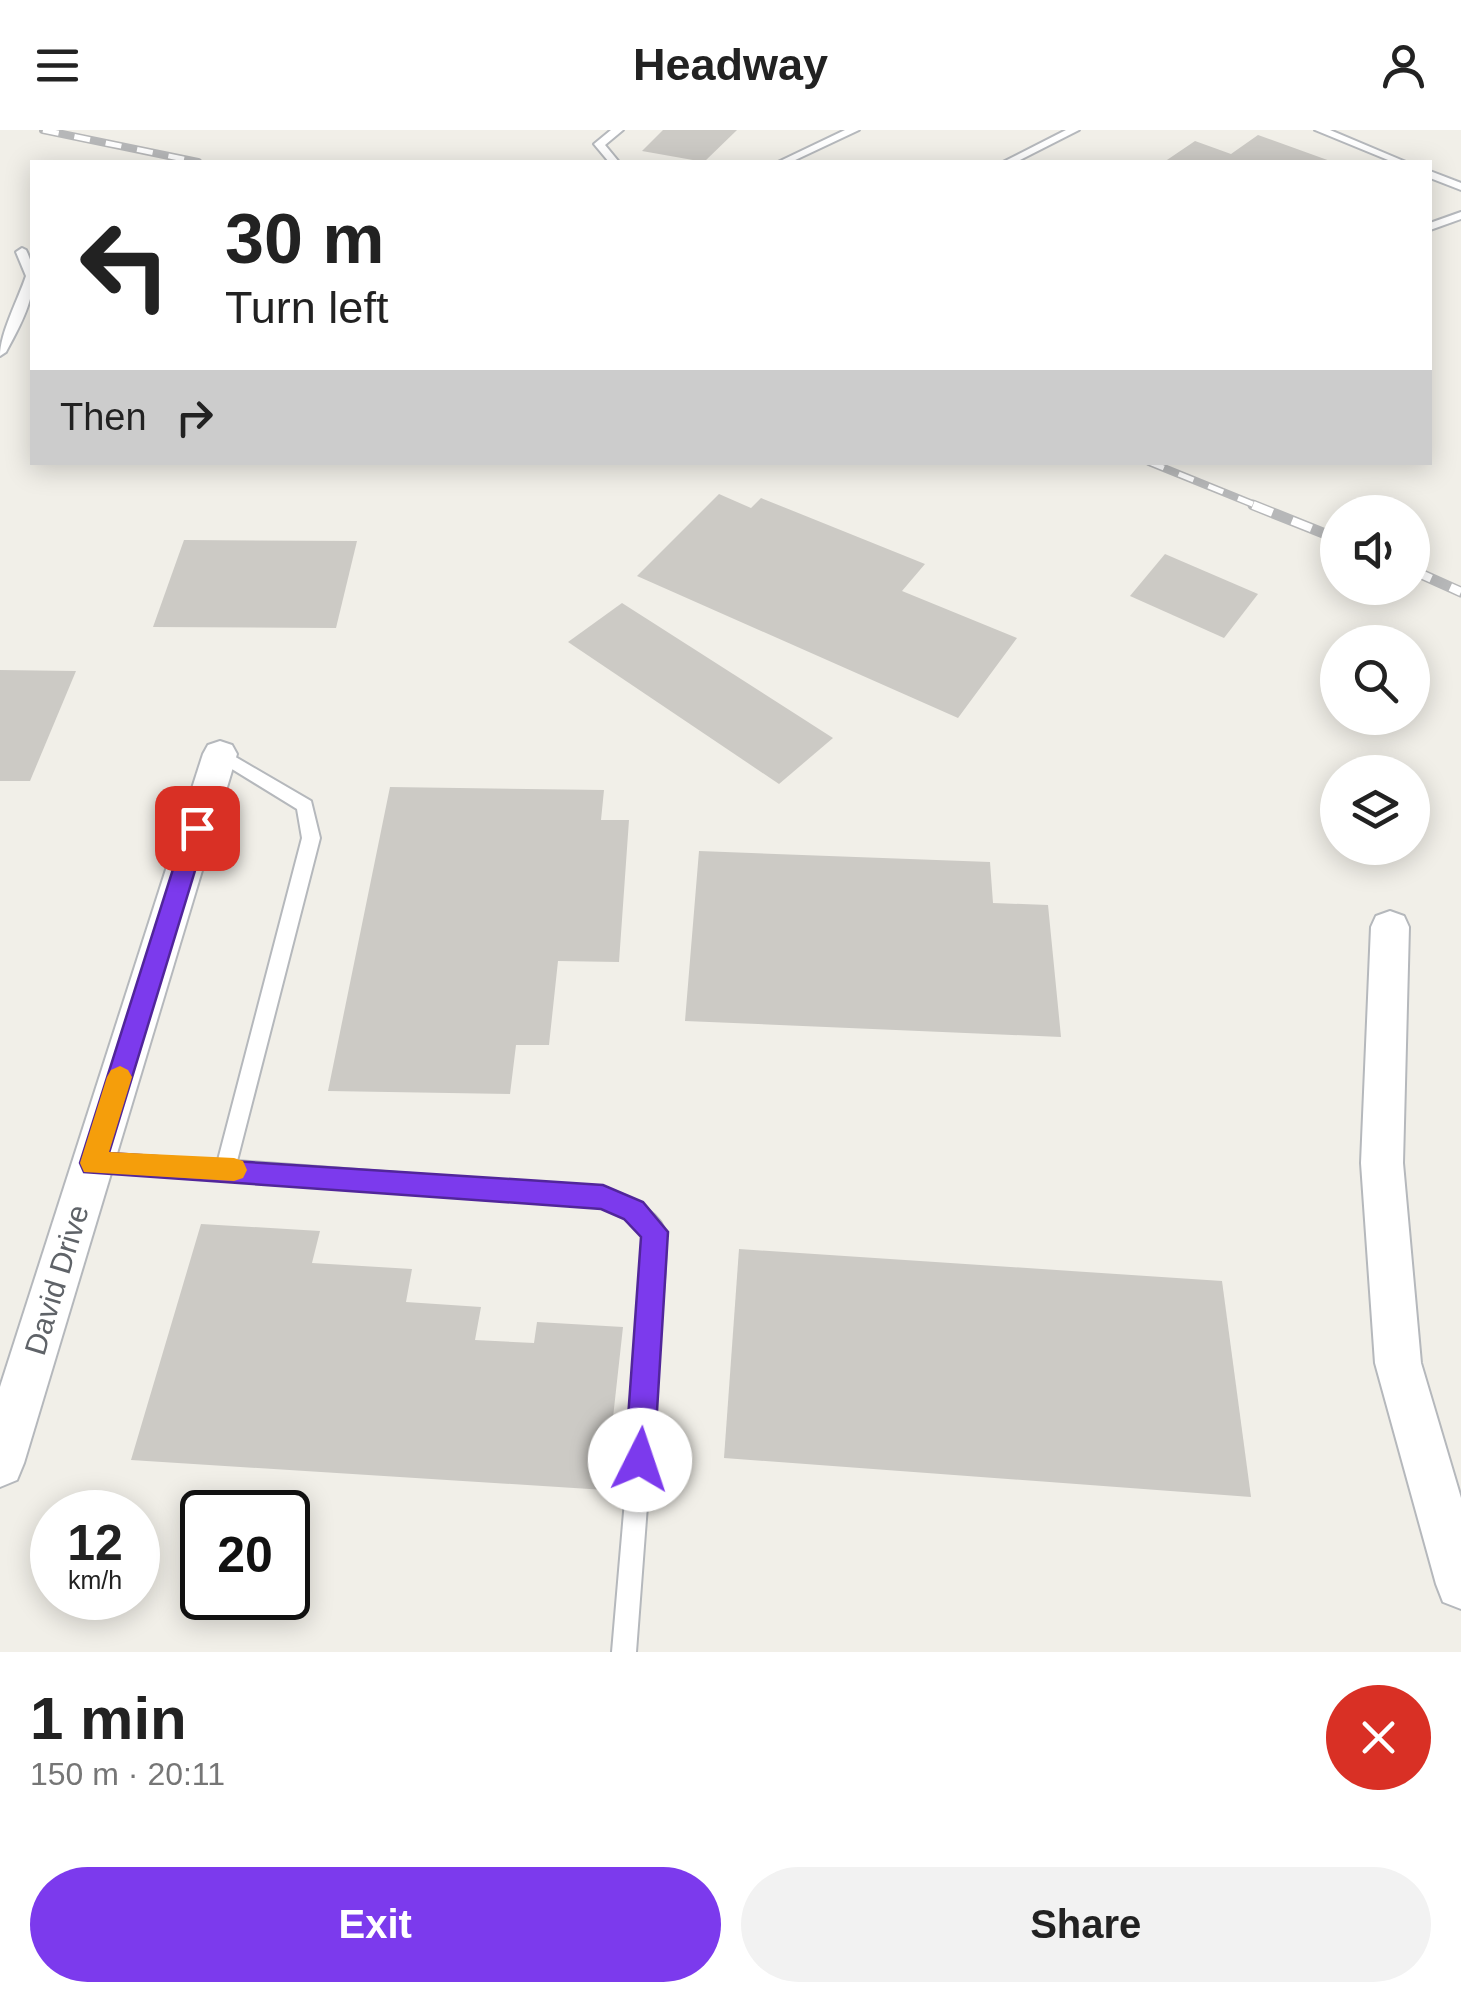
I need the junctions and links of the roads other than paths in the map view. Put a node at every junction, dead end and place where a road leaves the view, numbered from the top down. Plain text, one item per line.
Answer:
1 (618, 130) edge
2 (854, 130) edge
3 (1074, 130) edge
4 (1320, 130) edge
5 (612, 160) edge
6 (787, 160) edge
7 (1012, 160) edge
8 (1396, 160) edge
9 (1432, 175) edge
10 (1461, 186) edge
11 (1461, 215) edge
12 (1432, 226) edge
13 (22, 252) dead end
14 (30, 271) edge
15 (30, 282) edge
16 (0, 352) edge
17 (220, 754) joint
18 (1390, 927) dead end
19 (93, 1163) junction
20 (225, 1169) junction
21 (0, 1462) edge
22 (1461, 1584) edge
23 (624, 1652) edge

1 - 5 lane
2 - 6 lane
3 - 7 lane
4 - 8 lane
9 - 10 lane
11 - 12 lane
13 - 14 lane
15 - 16 lane
17 - 19 street, David Drive
17 - 20 lane
18 - 22 street
19 - 20 lane
19 - 21 street, David Drive
20 - 23 lane

